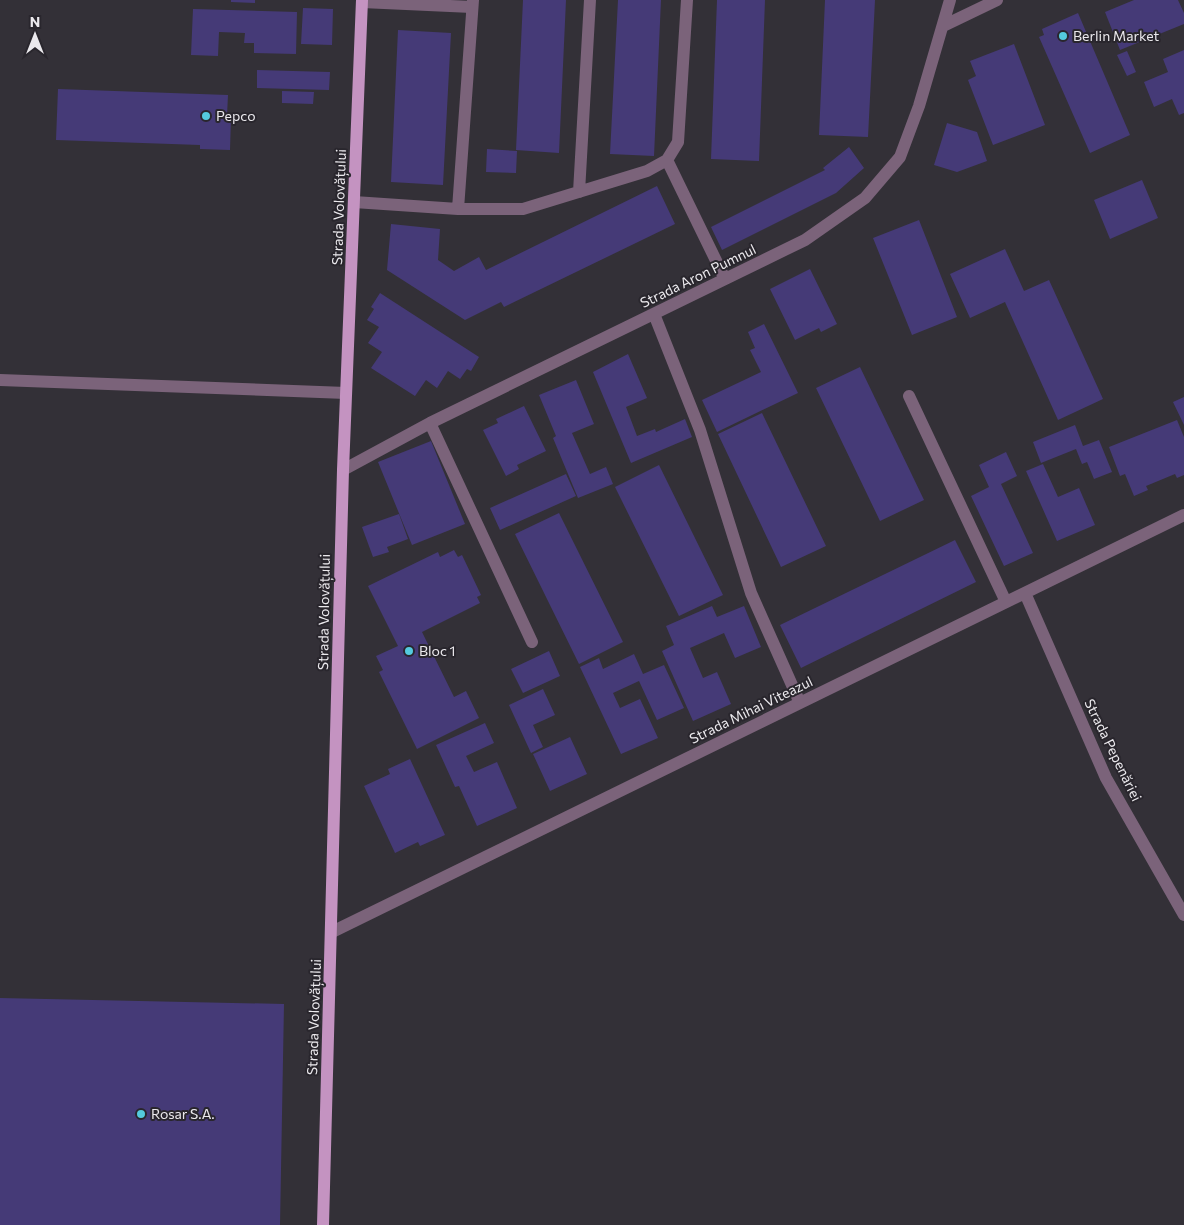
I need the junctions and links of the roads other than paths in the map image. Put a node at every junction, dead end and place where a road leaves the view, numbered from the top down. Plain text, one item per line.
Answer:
1 (590, 0) edge
2 (687, 0) edge
3 (950, 0) edge
4 (997, 0) edge
5 (362, 1) edge
6 (472, 3) edge
7 (943, 26) junction
8 (667, 160) junction
9 (579, 192) junction
10 (354, 202) junction
11 (458, 209) junction
12 (725, 279) junction
13 (654, 314) junction
14 (0, 380) edge
15 (346, 393) junction
16 (908, 396) dead end
17 (430, 423) junction
18 (343, 470) junction
19 (1184, 515) edge
20 (1025, 593) junction
21 (1006, 602) junction
22 (532, 642) dead end
23 (800, 703) junction
24 (1184, 915) edge
25 (332, 932) junction
26 (323, 1225) edge

1 - 9 street
2 - 8 street
3 - 7 street, Strada Aron Pumnul
4 - 7 street
5 - 6 street
5 - 10 main road, Strada Volovățului
6 - 11 street
7 - 12 street, Strada Aron Pumnul
8 - 9 street
8 - 12 street
9 - 11 street
10 - 11 street
10 - 15 main road, Strada Volovățului
12 - 13 street, Strada Aron Pumnul
13 - 17 street, Strada Aron Pumnul
13 - 23 street
14 - 15 street
15 - 18 main road, Strada Volovățului
16 - 21 street
17 - 18 street, Strada Aron Pumnul
17 - 22 street
18 - 25 main road, Strada Volovățului
19 - 20 street, Strada Mihai Viteazul
20 - 21 street, Strada Mihai Viteazul
20 - 24 street, Strada Pepenăriei
21 - 23 street, Strada Mihai Viteazul
23 - 25 street, Strada Mihai Viteazul
25 - 26 main road, Strada Volovățului

